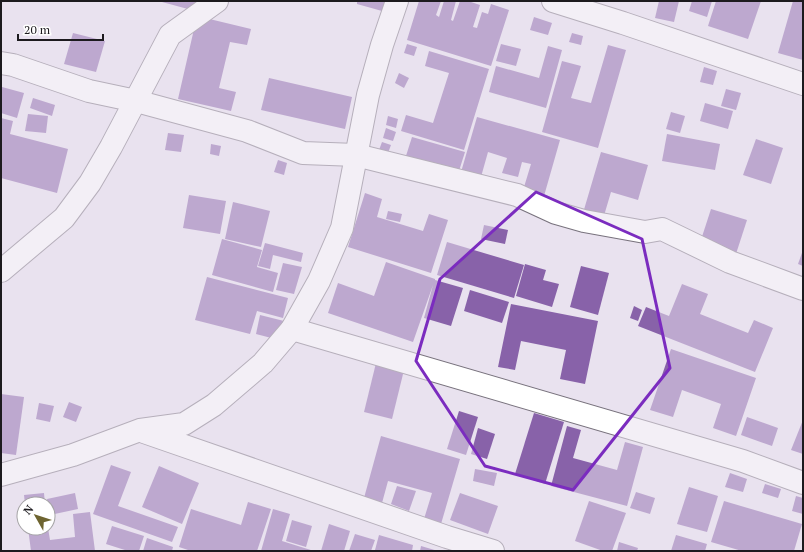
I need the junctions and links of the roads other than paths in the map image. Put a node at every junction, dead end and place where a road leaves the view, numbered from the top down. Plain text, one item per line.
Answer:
1 (217, 1) edge
2 (397, 1) edge
3 (553, 1) edge
4 (1, 63) edge
5 (803, 84) edge
6 (136, 101) junction
7 (356, 155) junction
8 (1, 271) edge
9 (803, 289) edge
10 (292, 329) junction
11 (140, 430) junction
12 (1, 476) edge
13 (803, 483) edge
14 (493, 551) edge

1 - 6 street
2 - 7 street
3 - 5 street
4 - 6 street
6 - 7 street
6 - 8 street
7 - 9 street
7 - 10 street
10 - 11 street
10 - 13 street
11 - 12 street
11 - 14 street

